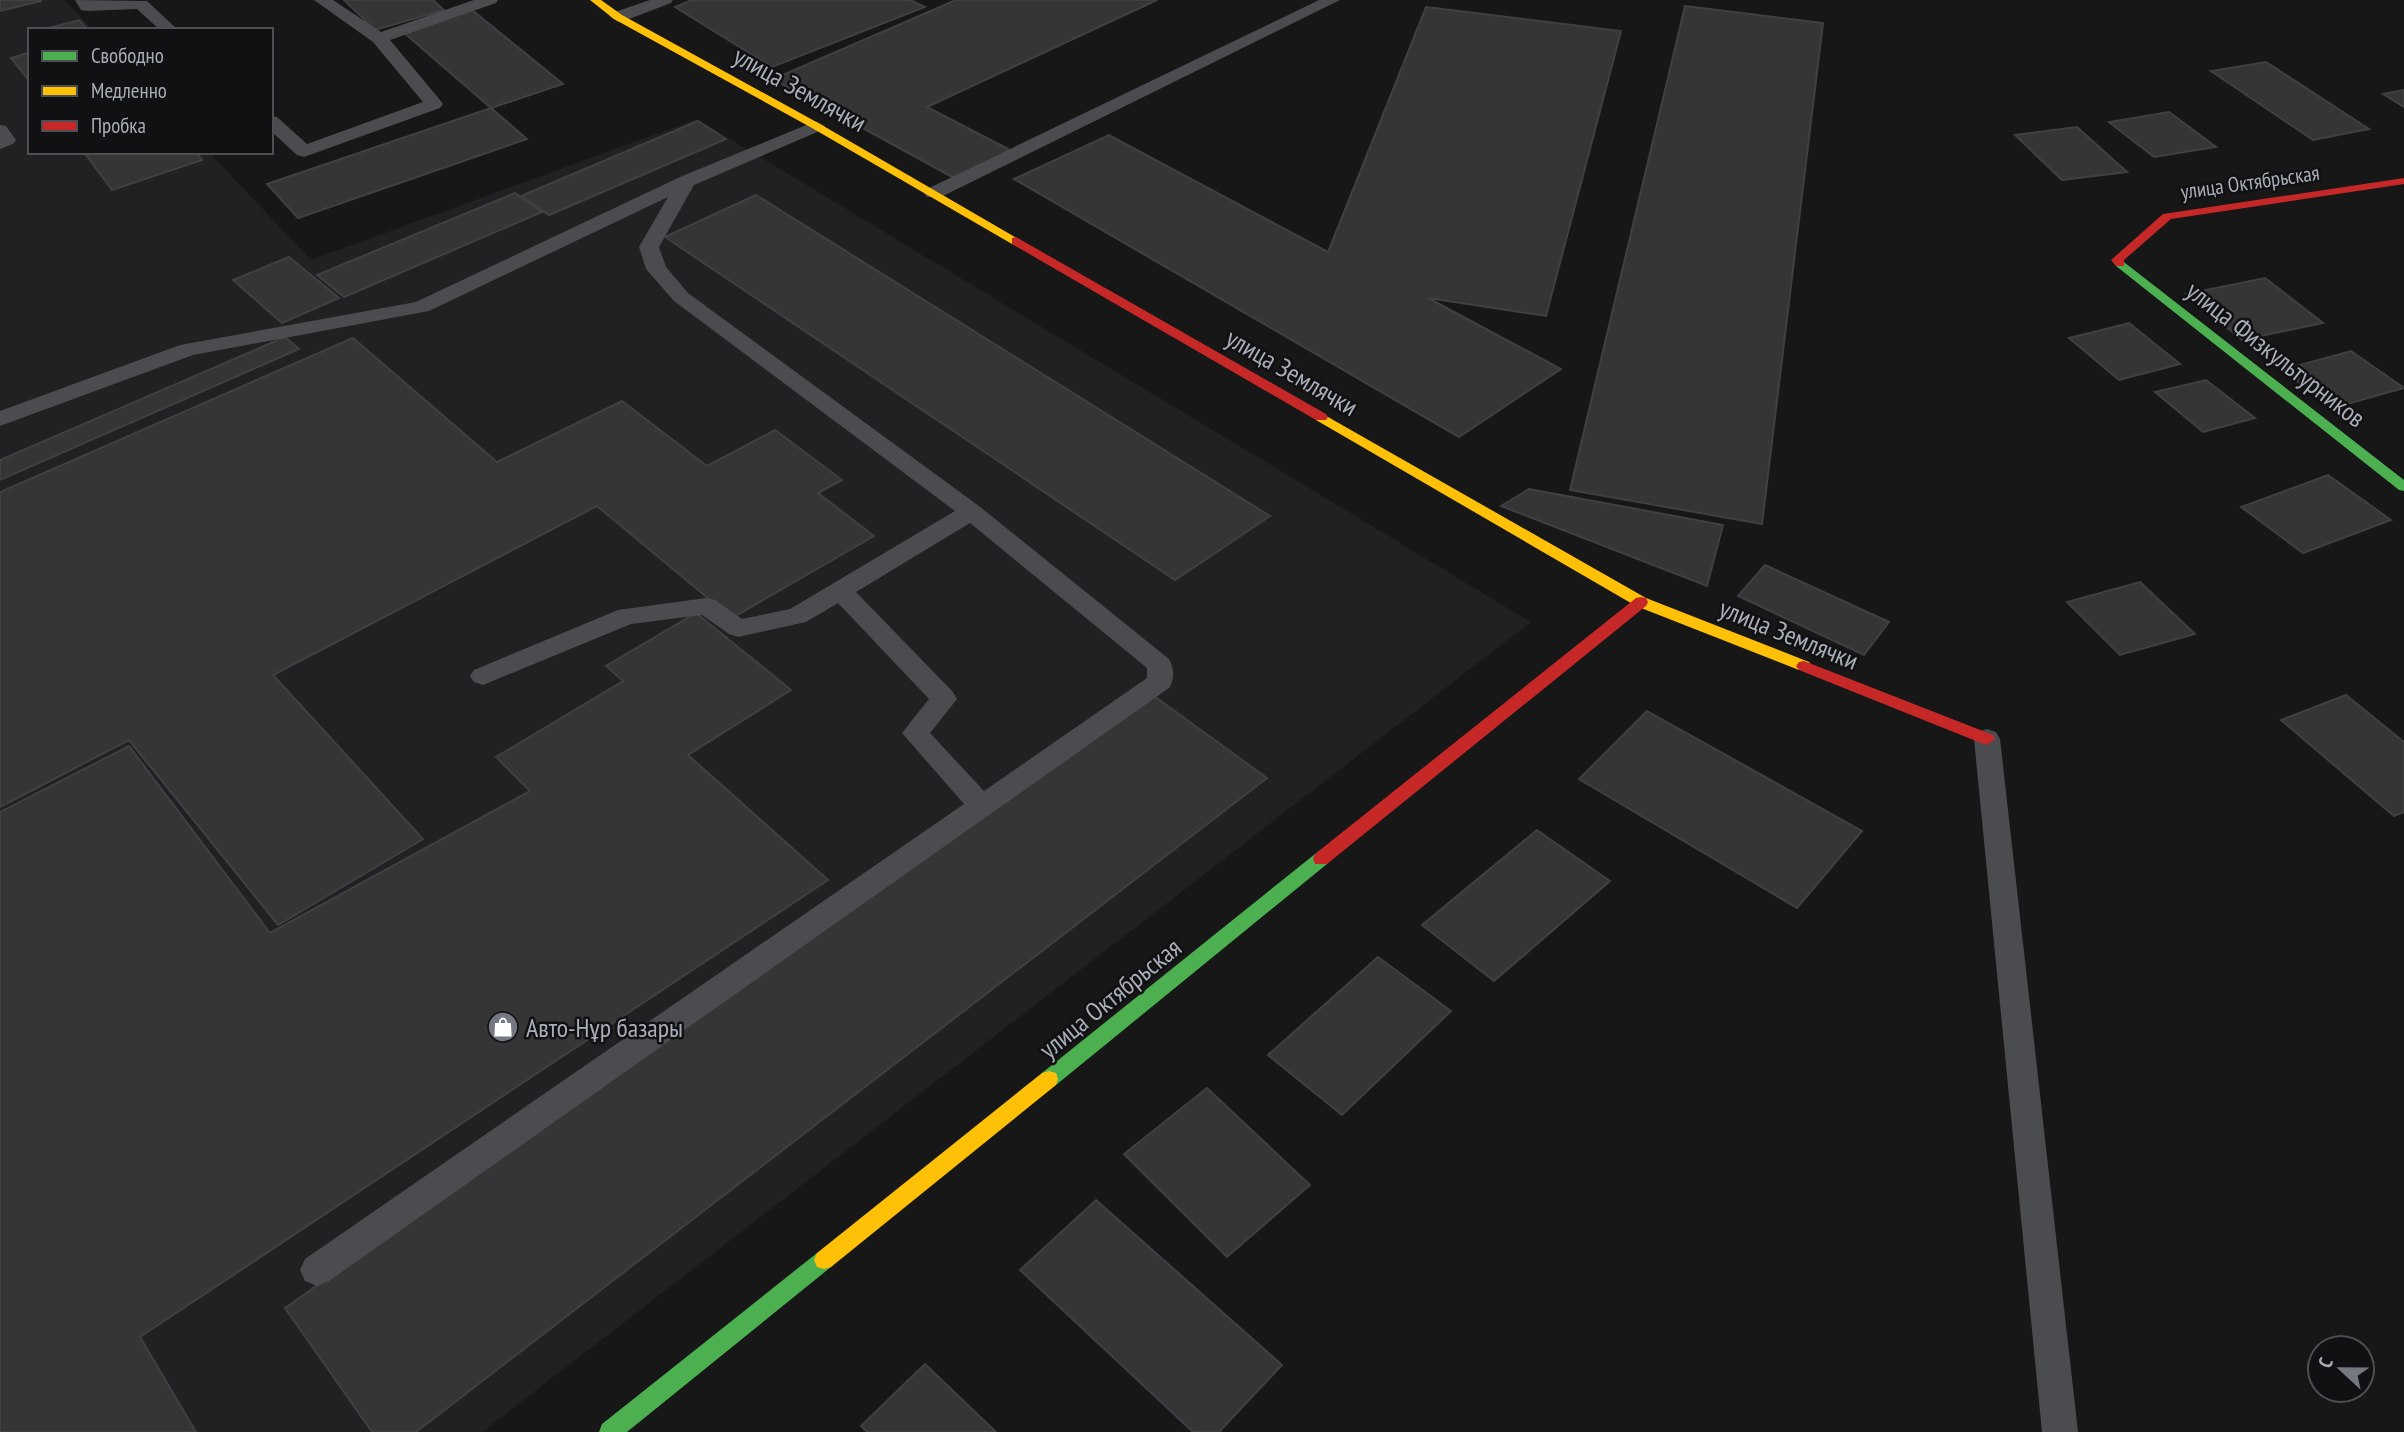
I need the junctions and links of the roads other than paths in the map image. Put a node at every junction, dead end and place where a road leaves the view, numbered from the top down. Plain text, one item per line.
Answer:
1 (83, 0) edge
2 (323, 0) edge
3 (489, 0) edge
4 (595, 0) edge
5 (665, 0) edge
6 (1332, 0) edge
7 (147, 2) edge
8 (618, 17) junction
9 (168, 28) edge
10 (379, 38) junction
11 (273, 123) edge
12 (816, 126) junction
13 (0, 130) edge
14 (0, 144) edge
15 (687, 181) junction
16 (2404, 181) edge
17 (934, 193) junction
18 (2117, 260) joint
19 (0, 419) edge
20 (2404, 487) edge
21 (971, 511) junction
22 (841, 591) junction
23 (1641, 603) junction
24 (483, 677) dead end
25 (1987, 739) joint
26 (981, 805) junction
27 (317, 1270) dead end
28 (610, 1432) edge
29 (2060, 1432) edge

1 - 7 lane
2 - 10 lane
3 - 10 lane
4 - 8 street, улица Землячки
5 - 8 lane
6 - 17 lane
7 - 9 lane
8 - 12 street, улица Землячки
10 - 11 lane
12 - 15 lane
12 - 17 street, улица Землячки
13 - 14 lane
15 - 19 lane
15 - 21 lane
16 - 18 street, улица Октябрьская
17 - 23 street, улица Землячки
18 - 20 street, улица Физкультурников
21 - 22 lane
21 - 26 lane
22 - 24 lane
22 - 26 lane
23 - 25 street, улица Землячки
23 - 28 street, улица Октябрьская
25 - 29 lane
26 - 27 lane

